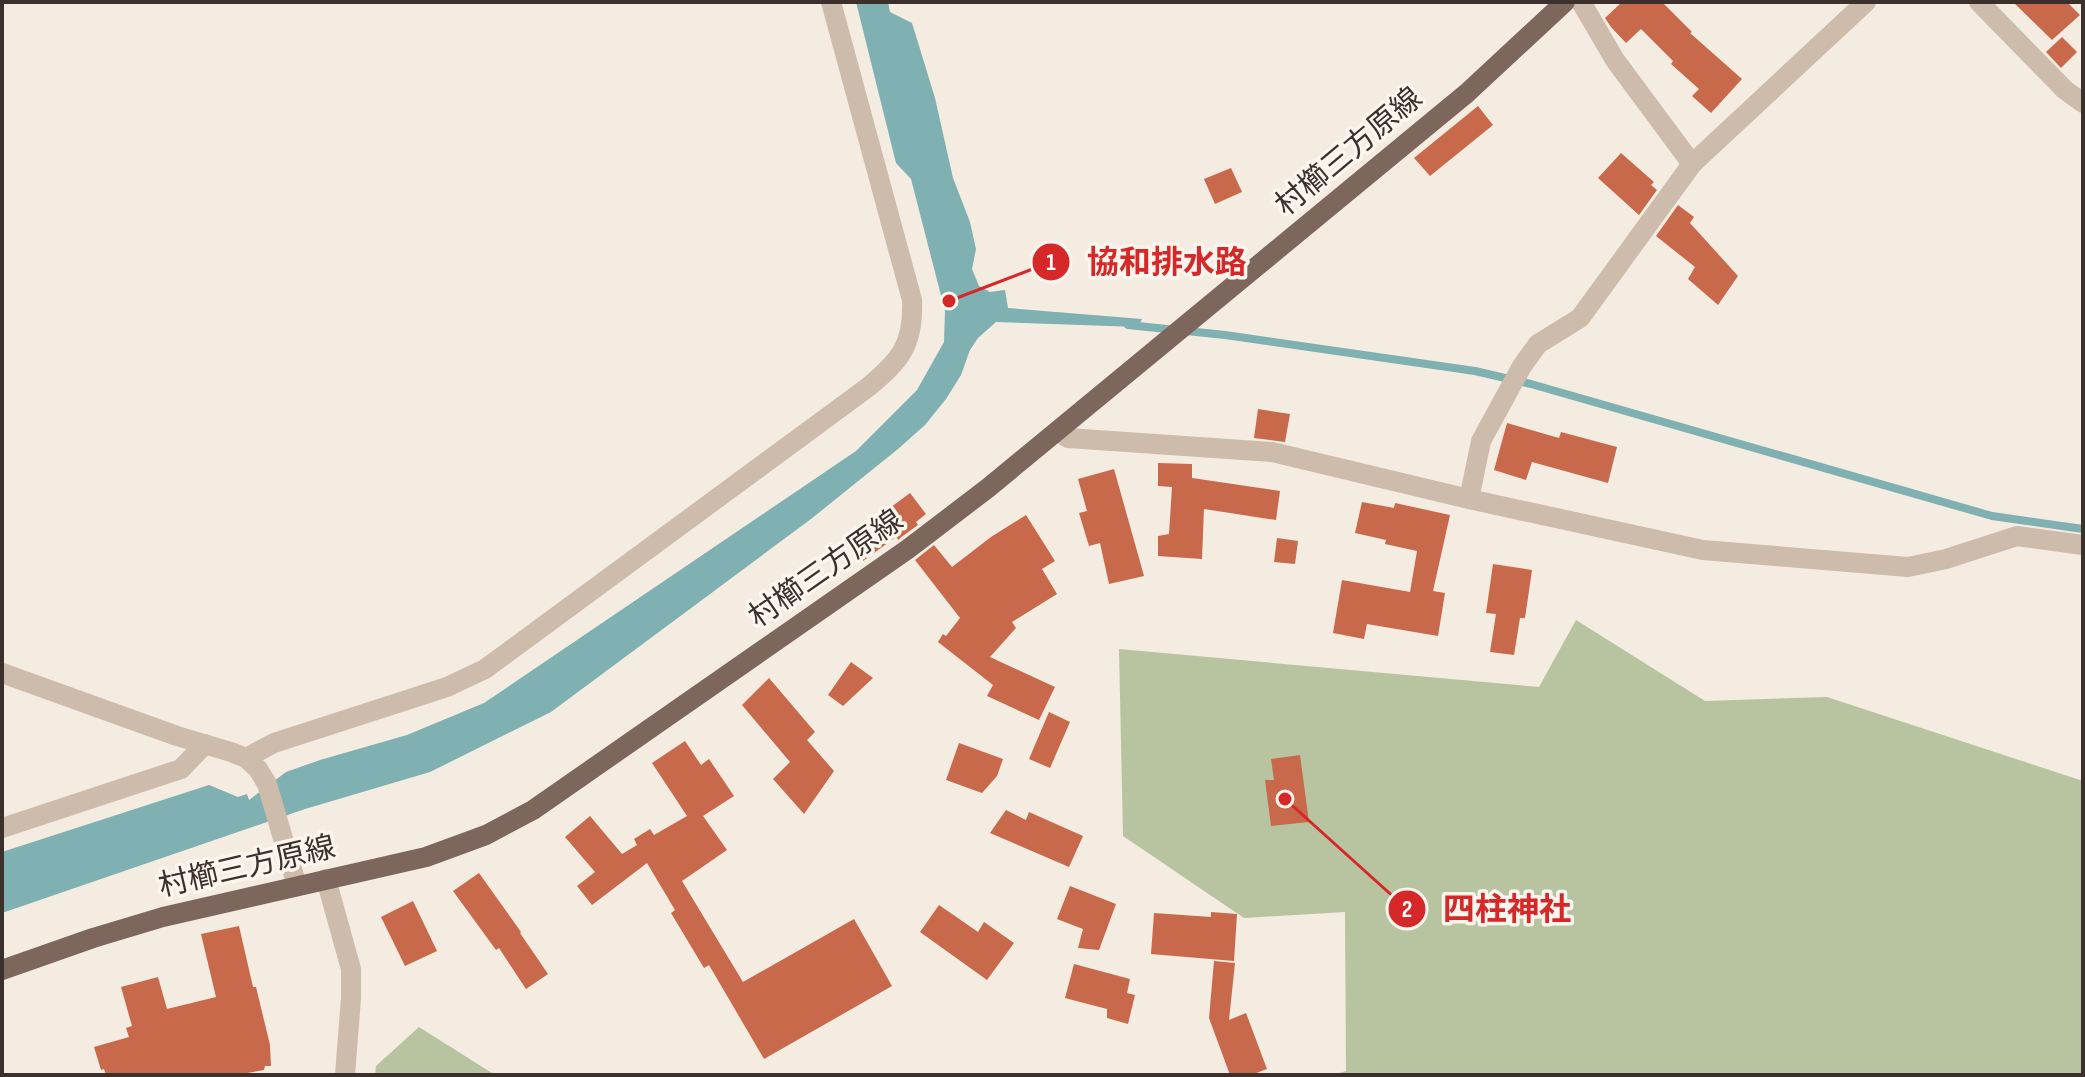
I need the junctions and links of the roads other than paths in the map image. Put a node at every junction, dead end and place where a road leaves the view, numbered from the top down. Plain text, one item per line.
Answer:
1 (831, 2) edge
2 (1565, 2) edge
3 (1581, 2) edge
4 (1866, 2) edge
5 (1979, 2) edge
6 (2083, 103) edge
7 (1692, 164) junction
8 (1058, 431) junction
9 (1469, 499) junction
10 (2083, 545) edge
11 (2, 673) edge
12 (205, 744) junction
13 (246, 758) junction
14 (2, 828) edge
15 (326, 879) junction
16 (297, 886) junction
17 (2, 970) edge
18 (345, 1075) edge

1 - 13 street
2 - 8 main road, 村櫛三方原線
3 - 7 street
4 - 7 street
5 - 6 street
7 - 9 street
8 - 9 street
8 - 15 main road, 村櫛三方原線
9 - 10 street
11 - 12 street
12 - 13 street
12 - 14 street
13 - 16 street
15 - 16 main road, 村櫛三方原線
15 - 18 street
16 - 17 main road, 村櫛三方原線

